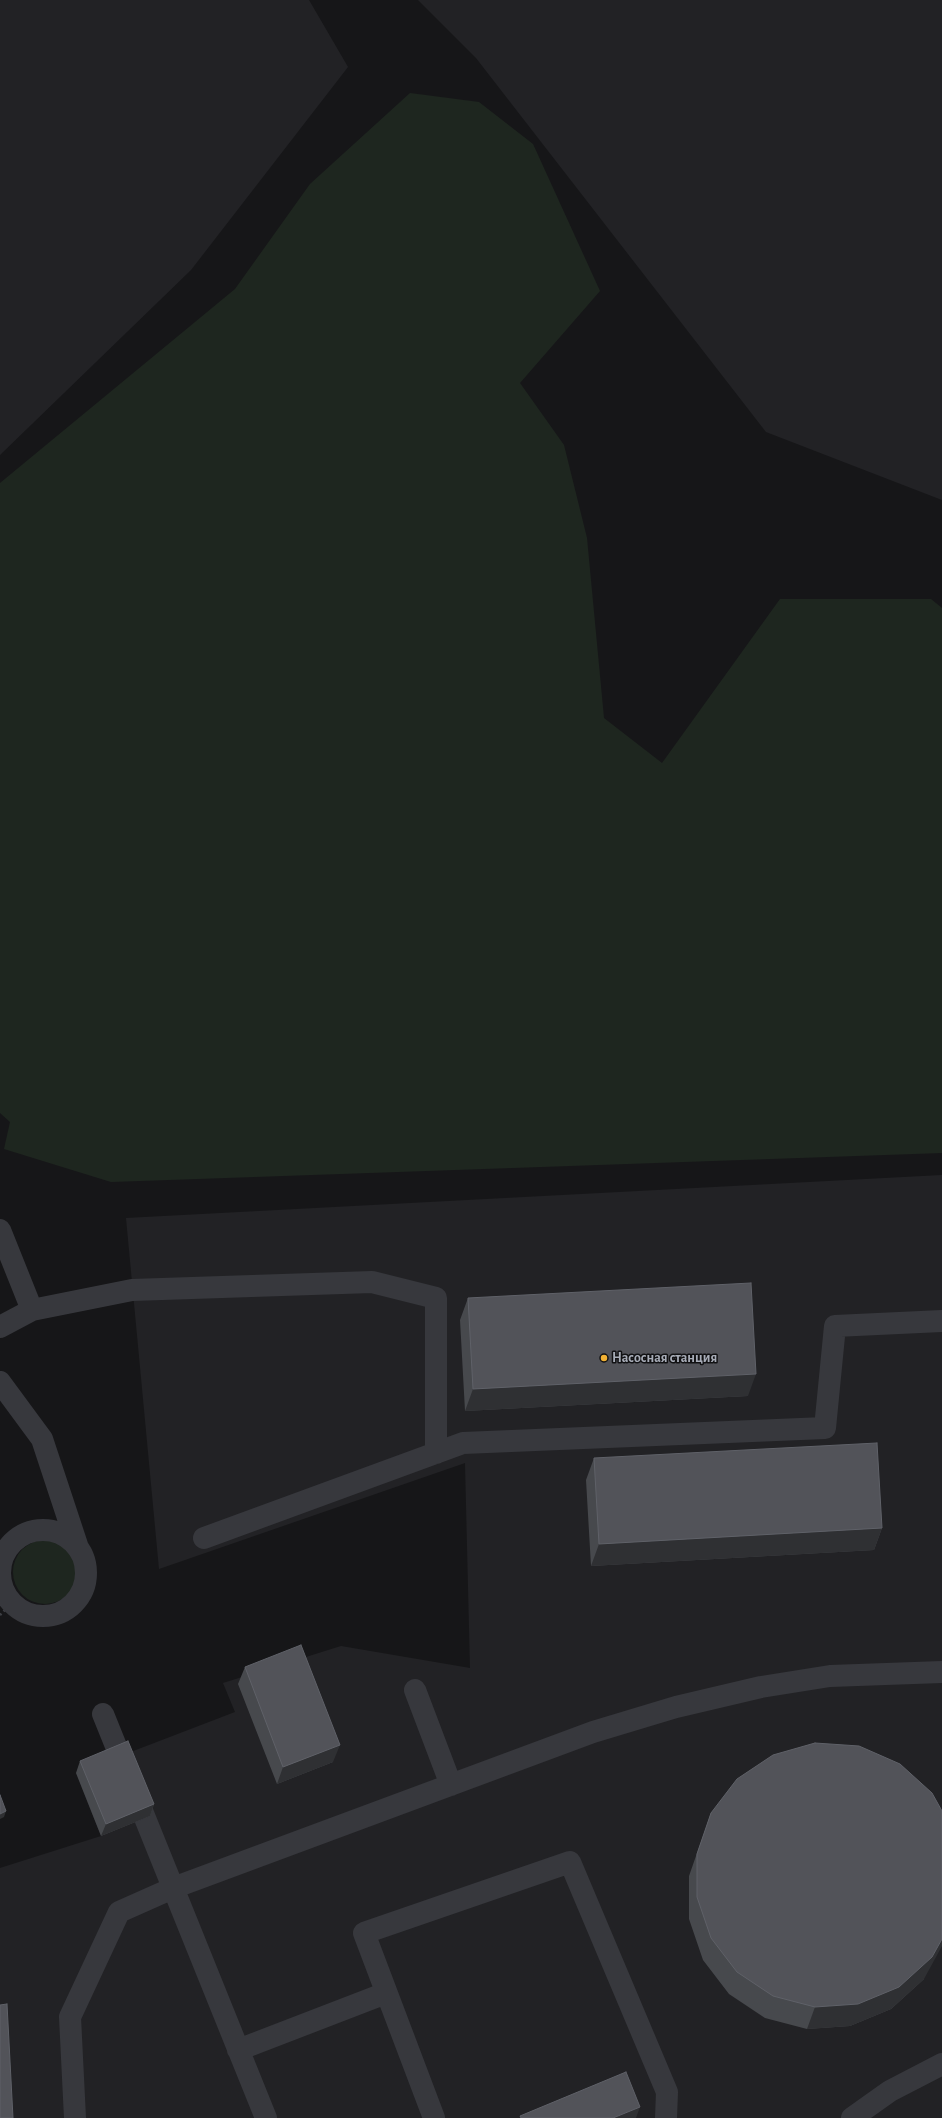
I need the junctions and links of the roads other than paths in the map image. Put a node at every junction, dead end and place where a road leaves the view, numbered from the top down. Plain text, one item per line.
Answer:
1 (0, 1230) edge
2 (32, 1310) junction
3 (942, 1321) edge
4 (0, 1326) edge
5 (0, 1382) edge
6 (436, 1454) junction
7 (204, 1538) dead end
8 (78, 1548) junction
9 (0, 1562) edge
10 (6, 1609) edge
11 (942, 1672) edge
12 (415, 1690) dead end
13 (103, 1714) dead end
14 (451, 1785) junction
15 (173, 1888) junction
16 (386, 1993) junction
17 (238, 2050) junction
18 (942, 2064) edge
19 (75, 2118) edge
20 (266, 2118) edge
21 (434, 2118) edge
22 (666, 2118) edge
23 (852, 2118) edge

1 - 2 street
2 - 4 street
2 - 6 street
3 - 6 street
5 - 8 street
6 - 7 street
8 - 9 street
8 - 10 street
9 - 10 street
11 - 14 street
12 - 14 street
13 - 15 street
14 - 15 street
15 - 17 street
15 - 19 street
16 - 17 street
16 - 21 street
16 - 22 street
17 - 20 street
18 - 23 street

